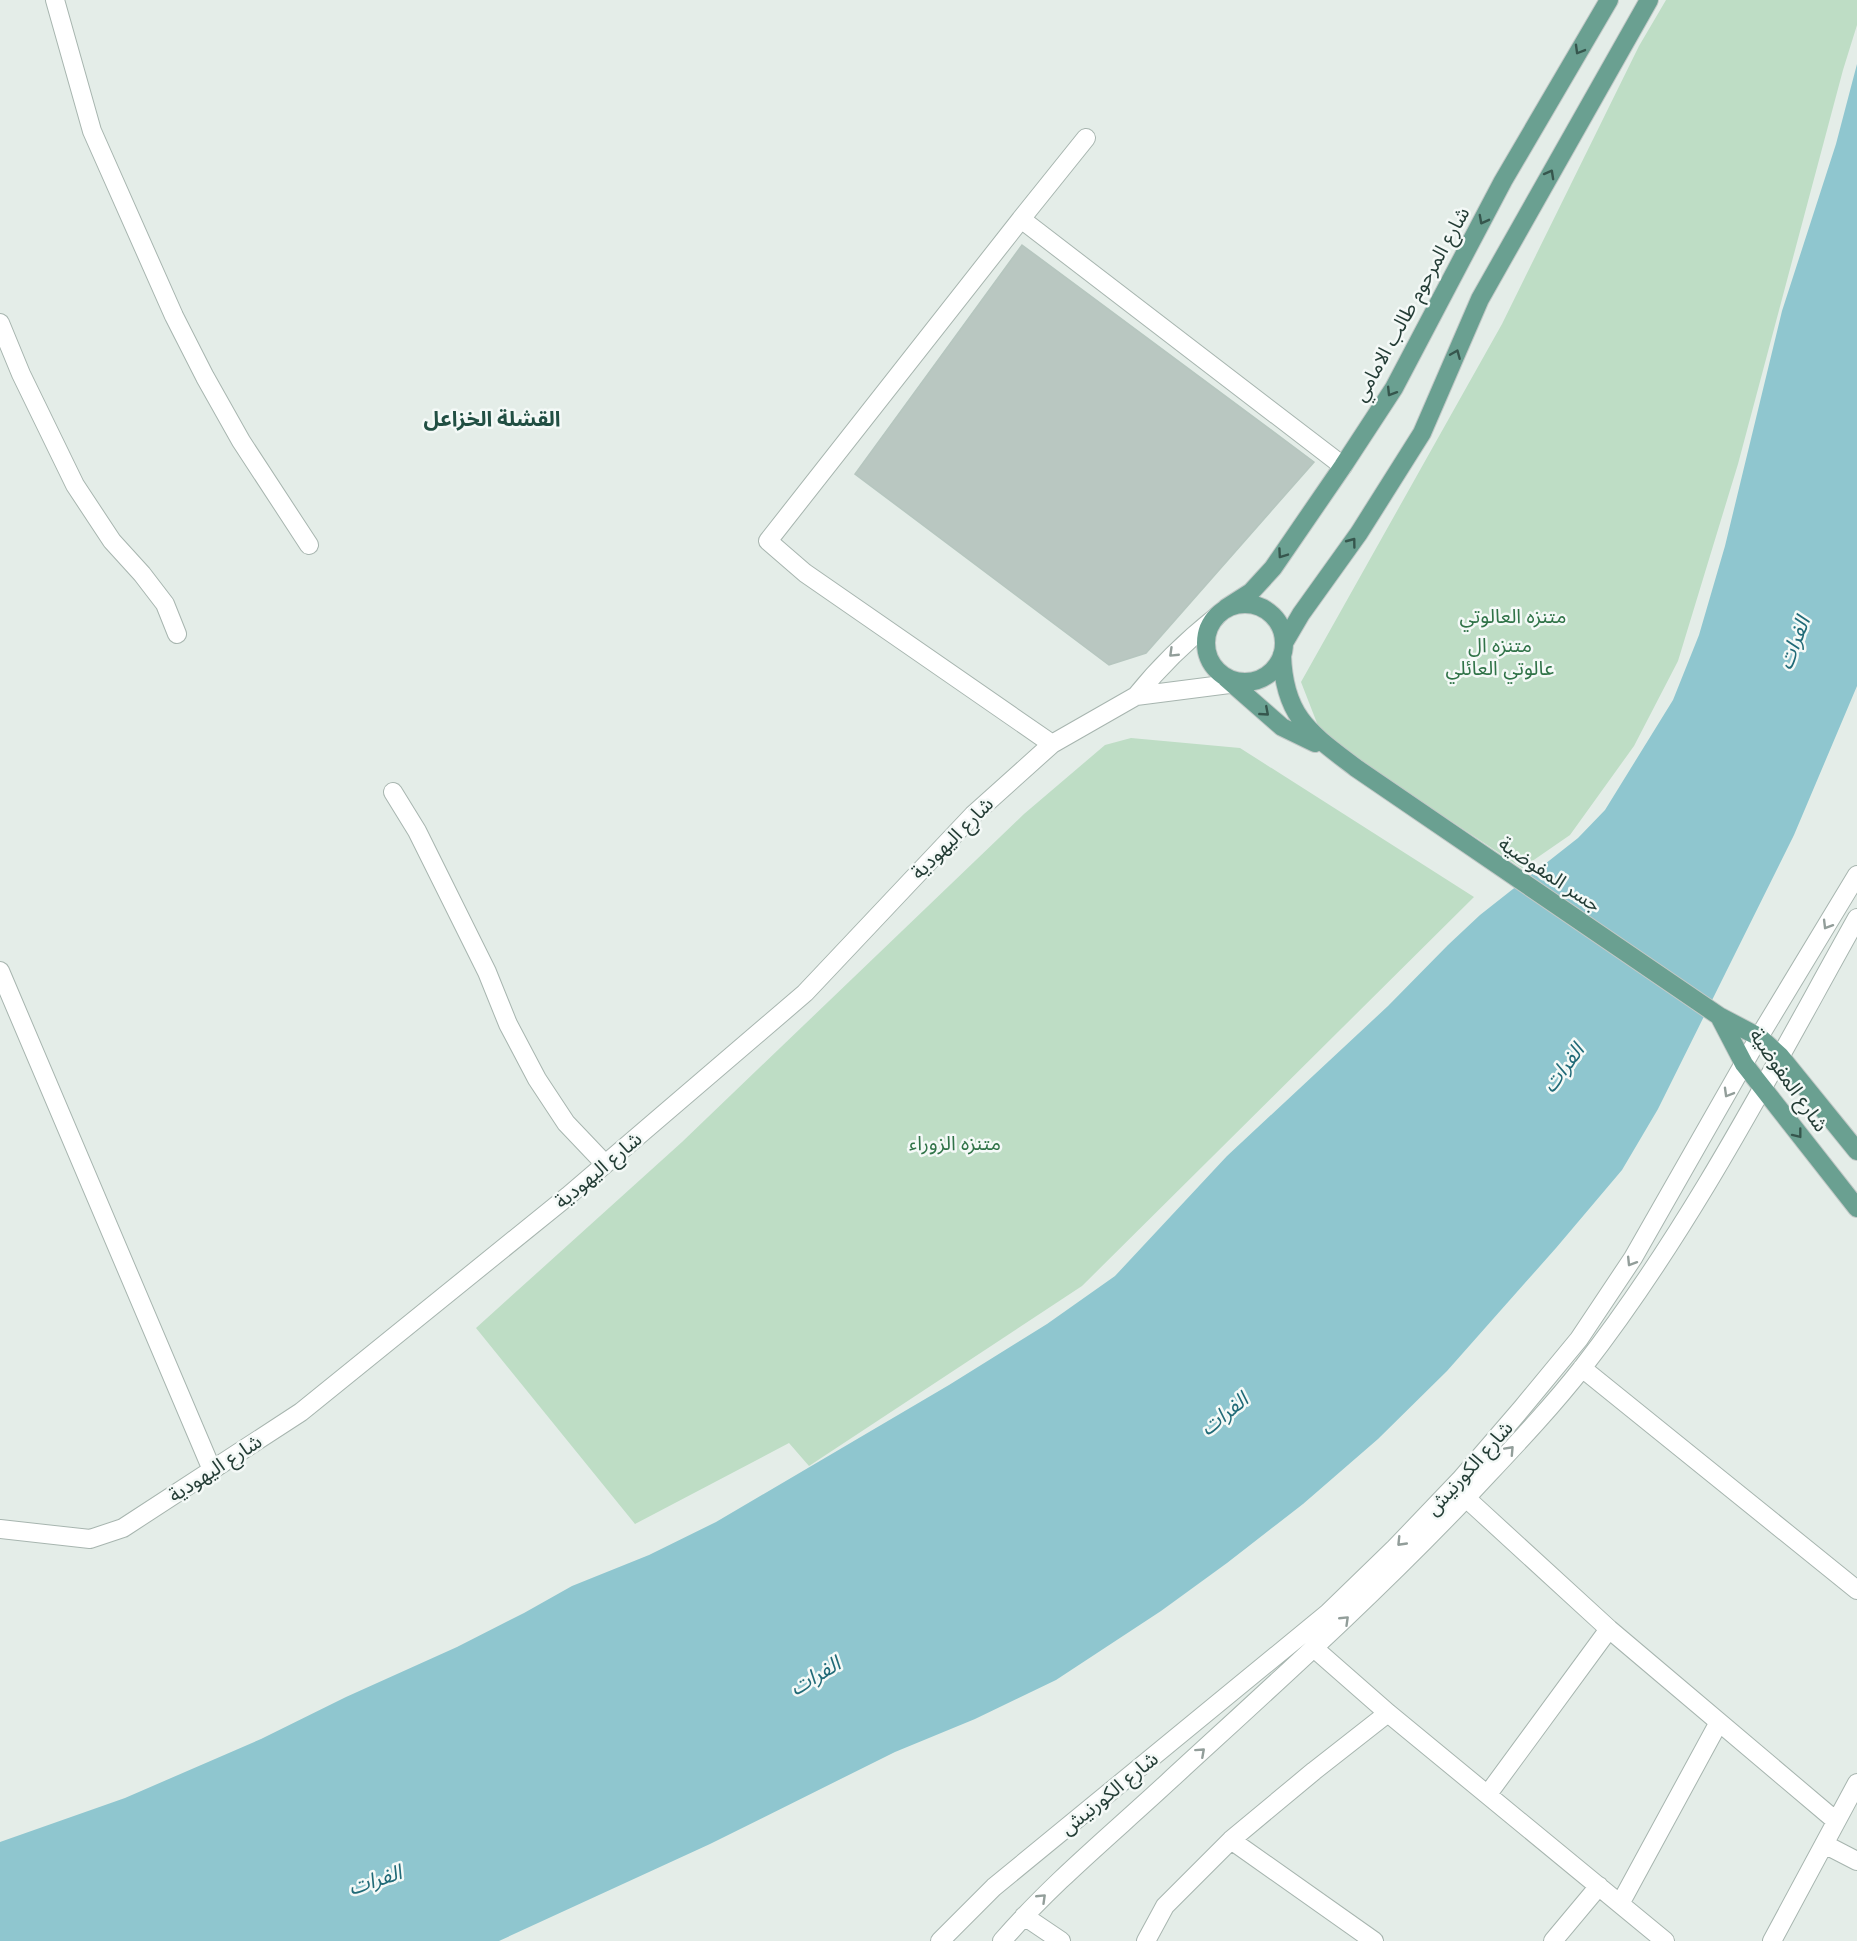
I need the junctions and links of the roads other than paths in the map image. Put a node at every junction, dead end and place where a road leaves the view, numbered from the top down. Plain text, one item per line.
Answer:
1 (55, 0) edge
2 (1609, 0) edge
3 (1649, 0) edge
4 (1086, 138) dead end
5 (1022, 219) junction
6 (0, 323) edge
7 (1343, 466) junction
8 (309, 545) dead end
9 (1221, 613) junction
10 (177, 634) dead end
11 (1283, 649) junction
12 (1232, 680) junction
13 (1136, 696) junction
14 (1052, 744) junction
15 (1333, 750) junction
16 (393, 792) dead end
17 (1857, 875) edge
18 (1857, 918) edge
19 (0, 971) edge
20 (1719, 1016) junction
21 (1759, 1037) junction
22 (1780, 1056) junction
23 (1744, 1064) junction
24 (1762, 1088) junction
25 (1857, 1151) edge
26 (605, 1164) junction
27 (1857, 1208) edge
28 (1582, 1368) junction
29 (212, 1470) junction
30 (1466, 1498) junction
31 (0, 1529) edge
32 (1857, 1590) edge
33 (1609, 1629) junction
34 (1315, 1649) junction
35 (1388, 1713) junction
36 (1719, 1722) junction
37 (1163, 1749) junction
38 (1182, 1769) junction
39 (1857, 1783) edge
40 (1488, 1794) junction
41 (1836, 1821) junction
42 (1231, 1840) junction
43 (1824, 1844) junction
44 (1857, 1861) edge
45 (1599, 1886) junction
46 (1620, 1904) junction
47 (1024, 1916) junction
48 (940, 1941) edge
49 (1002, 1941) edge
50 (1061, 1941) edge
51 (1146, 1941) edge
52 (1374, 1941) edge
53 (1553, 1941) edge
54 (1665, 1941) edge
55 (1772, 1941) edge

1 - 8 street
2 -> 7 main road, شارع المرحوم طالب الامامي
11 -> 3 main road
4 - 5 street
5 - 7 street
5 - 14 street
6 - 10 street
7 -> 9 main road, شارع المرحوم طالب الامامي
9 - 11 main road
9 - 12 main road
9 -> 13 street
11 - 12 main road
11 - 15 main road
12 - 13 street
12 -> 15 main road
13 - 14 street, شارع اليهودية
14 - 26 street, شارع اليهودية
15 - 20 main road, جسر المفوضية
16 - 26 street
17 -> 21 street, شارع الكورنيش
18 - 22 street, شارع الكورنيش
19 - 29 street
20 - 21 main road, شارع المفوضية
20 - 23 main road, شارع المفوضية
21 - 22 main road, شارع المفوضية
21 - 23 street, شارع الكورنيش
22 - 24 street, شارع الكورنيش
22 - 25 main road, شارع المفوضية
23 - 24 main road, شارع المفوضية
23 -> 37 street, شارع الكورنيش
24 -> 27 main road, شارع المفوضية
24 - 28 street, شارع الكورنيش
26 - 29 street, شارع اليهودية
30 -> 28 street, شارع الكورنيش
28 - 32 street
29 - 31 street, شارع اليهودية
30 - 33 street
34 -> 30 street, شارع الكورنيش
33 - 36 street
33 - 40 street
34 - 35 street
38 -> 34 street, شارع الكورنيش
35 - 40 street
35 - 42 street
36 - 41 street
36 - 46 street
37 - 38 street
37 - 48 street, شارع الكورنيش
47 -> 38 street, شارع الكورنيش
39 - 41 street
40 - 45 street
41 - 43 street
42 - 51 street
42 - 52 street
43 - 44 street
43 - 55 street
45 - 46 street
45 - 53 street
46 - 54 street
47 - 49 street, شارع الكورنيش
47 - 50 street

